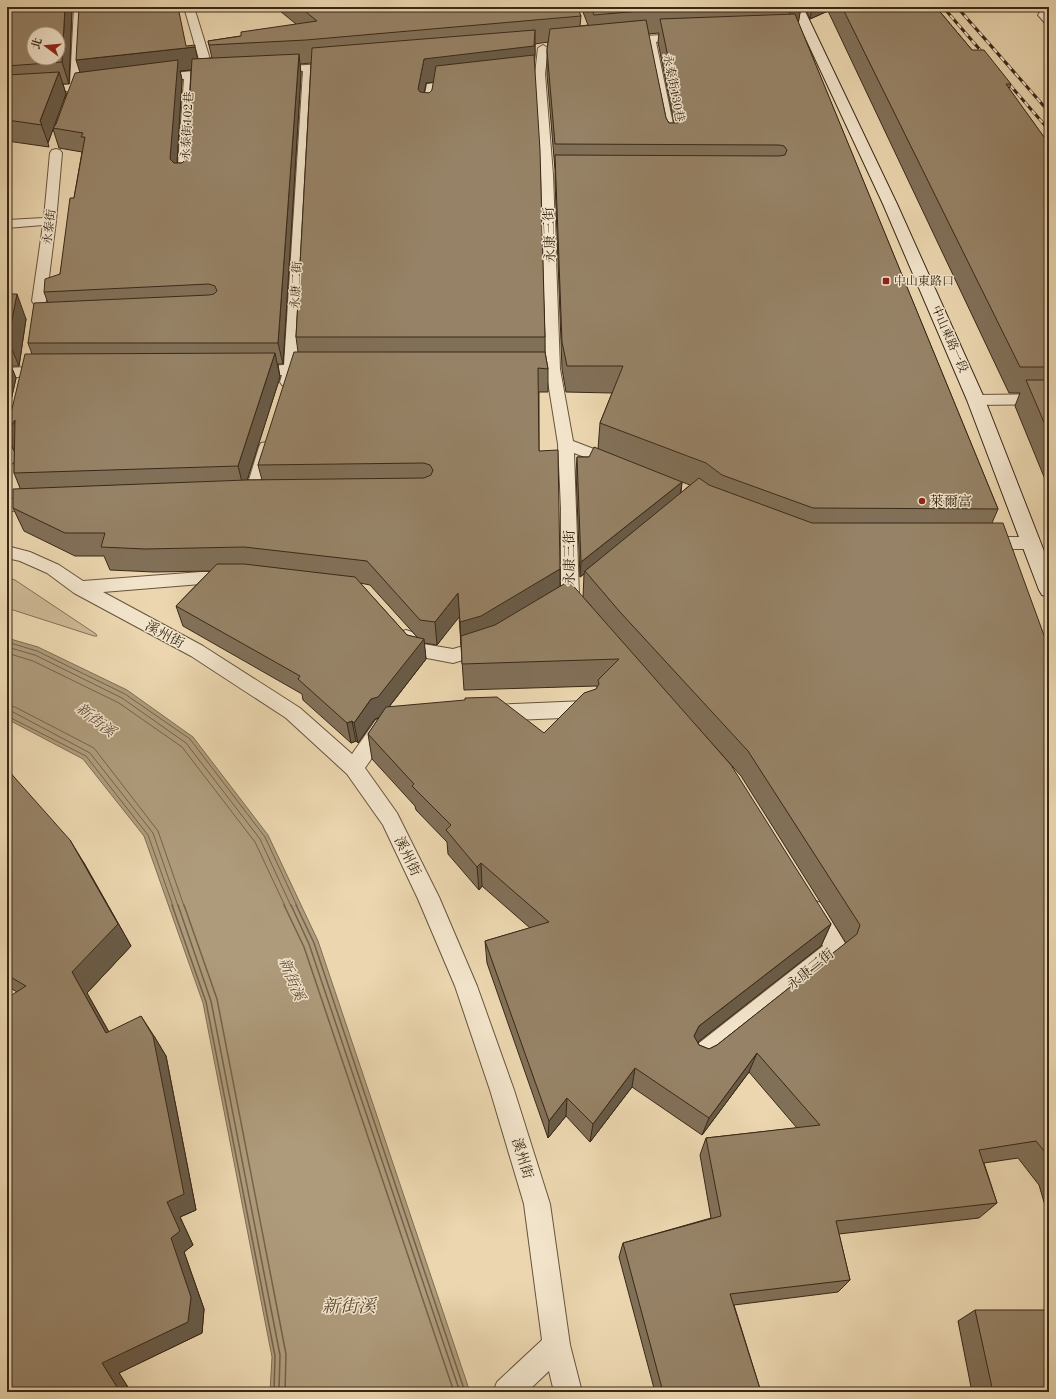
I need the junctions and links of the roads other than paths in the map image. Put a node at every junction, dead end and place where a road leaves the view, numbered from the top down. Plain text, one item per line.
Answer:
1 (80, 7) edge
2 (189, 7) edge
3 (797, 7) edge
4 (690, 37) edge
5 (650, 38) junction
6 (611, 41) edge
7 (543, 48) edge
8 (348, 65) edge
9 (309, 68) junction
10 (262, 70) edge
11 (208, 72) junction
12 (231, 72) edge
13 (190, 74) junction
14 (144, 79) edge
15 (470, 82) edge
16 (105, 84) edge
17 (75, 88) junction
18 (7, 93) edge
19 (68, 109) edge
20 (427, 114) edge
21 (671, 143) edge
22 (56, 153) edge
23 (547, 175) junction
24 (563, 175) edge
25 (184, 179) edge
26 (50, 221) junction
27 (7, 224) edge
28 (39, 302) edge
29 (537, 369) edge
30 (553, 369) junction
31 (58, 370) edge
32 (237, 370) edge
33 (291, 370) junction
34 (331, 370) edge
35 (7, 373) edge
36 (284, 392) edge
37 (1049, 399) edge
38 (976, 400) junction
39 (19, 408) edge
40 (270, 436) edge
41 (566, 444) junction
42 (7, 459) edge
43 (625, 467) edge
44 (252, 496) edge
45 (54, 503) edge
46 (7, 505) edge
47 (969, 543) edge
48 (1031, 543) junction
49 (7, 552) edge
50 (243, 578) edge
51 (587, 582) dead end
52 (80, 588) junction
53 (1049, 590) edge
54 (563, 600) junction
55 (590, 620) edge
56 (396, 626) edge
57 (502, 637) edge
58 (586, 709) edge
59 (471, 714) edge
60 (404, 720) edge
61 (354, 768) junction
62 (804, 895) edge
63 (702, 1055) edge
64 (556, 1345) junction
65 (506, 1392) edge
66 (568, 1392) edge

1 - 17 lane
2 - 11 lane
3 - 38 main road, 中山東路一段
4 - 5 lane
5 - 6 lane
5 - 21 lane, 永泰街130巷
7 - 23 lane, 永康三街
8 - 9 lane
9 - 10 lane
9 - 33 lane, 永康二街
11 - 12 lane
11 - 13 lane
13 - 14 lane
13 - 25 lane, 永泰街102巷
15 - 20 lane
16 - 17 lane
17 - 18 lane
17 - 19 lane
22 - 26 lane, 永泰街
23 - 24 lane
23 - 30 lane, 永康三街
26 - 27 lane
26 - 28 lane, 永泰街
29 - 30 lane
30 - 41 lane, 永康三街
31 - 35 lane
32 - 33 lane
33 - 34 lane
33 - 36 lane, 永康二街
37 - 38 lane
38 - 48 main road, 中山東路一段
39 - 42 lane
40 - 44 lane
41 - 43 lane
41 - 54 lane, 永康三街
45 - 46 lane
47 - 48 lane
48 - 53 main road, 中山東路一段
49 - 52 lane, 溪州街
50 - 52 lane
51 - 54 lane
52 - 61 lane, 溪州街
54 - 55 lane, 永康三街
56 - 57 lane
58 - 59 lane
60 - 61 lane
61 - 64 lane, 溪州街
62 - 63 lane, 永康三街
64 - 65 lane
64 - 66 lane, 溪州街

